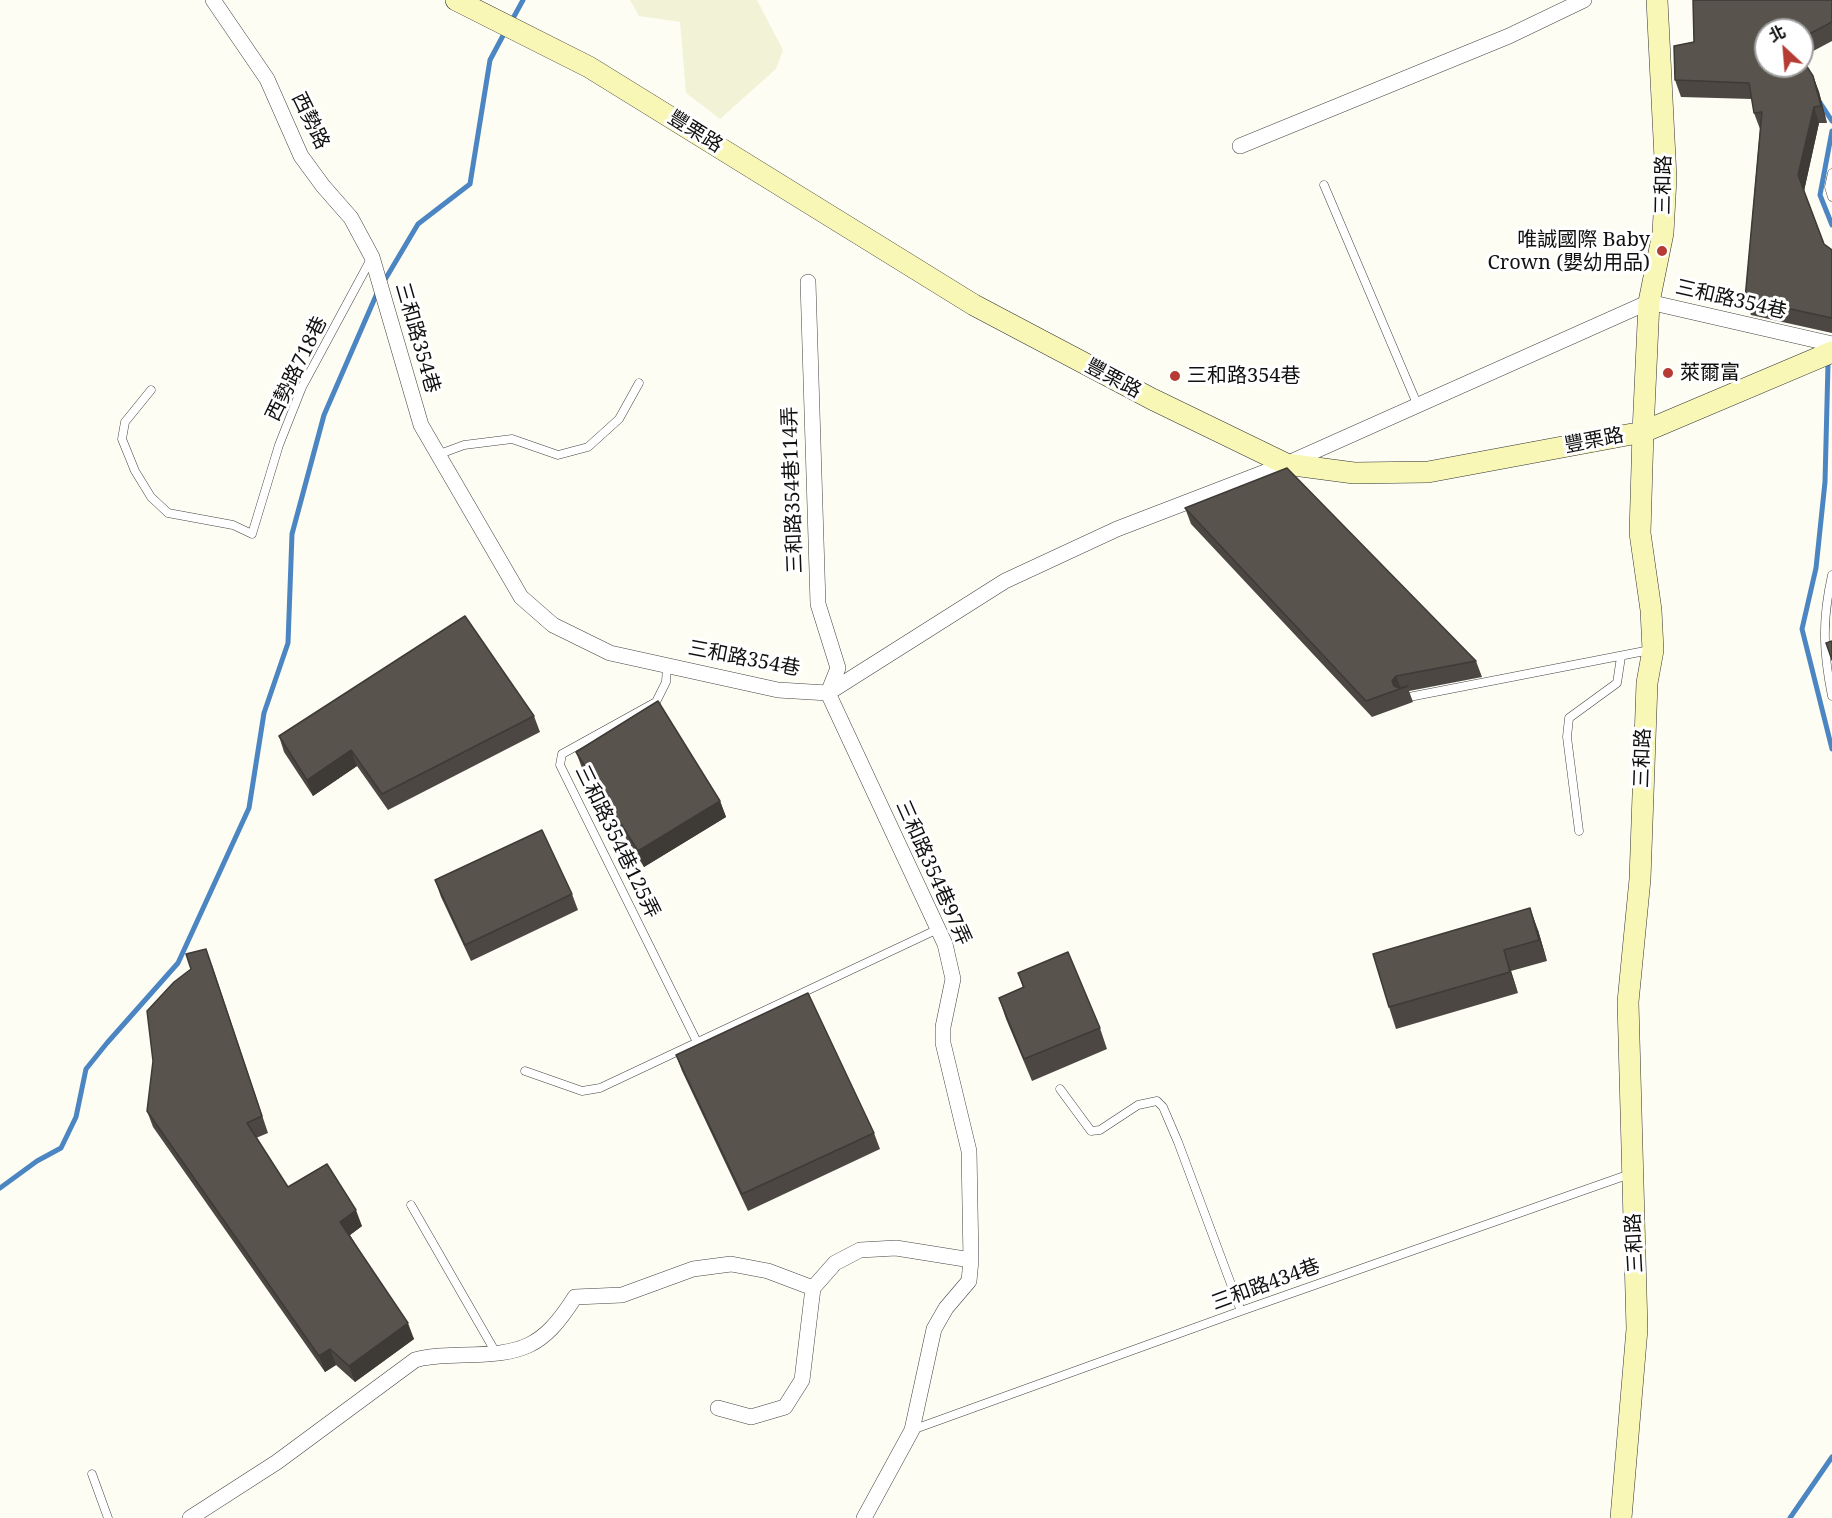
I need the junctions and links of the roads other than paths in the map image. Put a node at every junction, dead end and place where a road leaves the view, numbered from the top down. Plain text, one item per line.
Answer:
1 (213, 0) edge
2 (456, 0) edge
3 (1584, 0) edge
4 (1657, 0) edge
5 (1240, 146) dead end
6 (1832, 173) edge
7 (1324, 185) dead end
8 (1832, 197) edge
9 (372, 257) junction
10 (808, 282) dead end
11 (1649, 302) junction
12 (1832, 344) edge
13 (1832, 352) edge
14 (639, 383) dead end
15 (151, 390) dead end
16 (1418, 406) junction
17 (1643, 432) junction
18 (437, 455) junction
19 (1286, 464) junction
20 (1832, 575) edge
21 (1653, 650) junction
22 (1621, 657) junction
23 (667, 666) junction
24 (828, 693) junction
25 (1832, 696) edge
26 (1404, 698) edge
27 (1580, 831) dead end
28 (938, 929) junction
29 (697, 1042) junction
30 (525, 1071) dead end
31 (1060, 1089) dead end
32 (1632, 1174) junction
33 (411, 1205) dead end
34 (972, 1260) junction
35 (813, 1288) junction
36 (1241, 1311) junction
37 (497, 1354) junction
38 (718, 1408) dead end
39 (912, 1430) junction
40 (92, 1474) dead end
41 (866, 1516) edge
42 (108, 1518) edge
43 (190, 1518) edge
44 (1621, 1518) edge

1 - 9 street, 西勢路
2 - 19 street, 豐栗路
3 - 5 street
4 - 11 street, 三和路
6 - 8 lane
7 - 16 lane
9 - 15 lane, 西勢路718巷
9 - 18 street, 三和路354巷
10 - 24 street, 三和路354巷114弄
11 - 12 street, 三和路354巷
11 - 16 street, 三和路354巷
11 - 17 street, 三和路
13 - 17 street, 豐栗路
14 - 18 lane
16 - 19 street, 三和路354巷
17 - 19 street, 豐栗路
17 - 21 street, 三和路
18 - 23 street, 三和路354巷
19 - 24 street, 三和路354巷
20 - 25 lane
21 - 22 lane
21 - 32 street, 三和路
22 - 26 lane
22 - 27 lane
23 - 24 street, 三和路354巷
23 - 29 lane, 三和路354巷125弄
24 - 28 street, 三和路354巷97弄
28 - 29 lane
28 - 34 street, 三和路354巷97弄
29 - 30 lane
31 - 36 lane
32 - 36 lane, 三和路434巷
32 - 44 street, 三和路
33 - 37 lane
34 - 35 street
34 - 39 street, 三和路354巷97弄
35 - 37 street
35 - 38 street
36 - 39 lane, 三和路434巷
37 - 43 street
39 - 41 street, 三和路354巷97弄
40 - 42 lane

